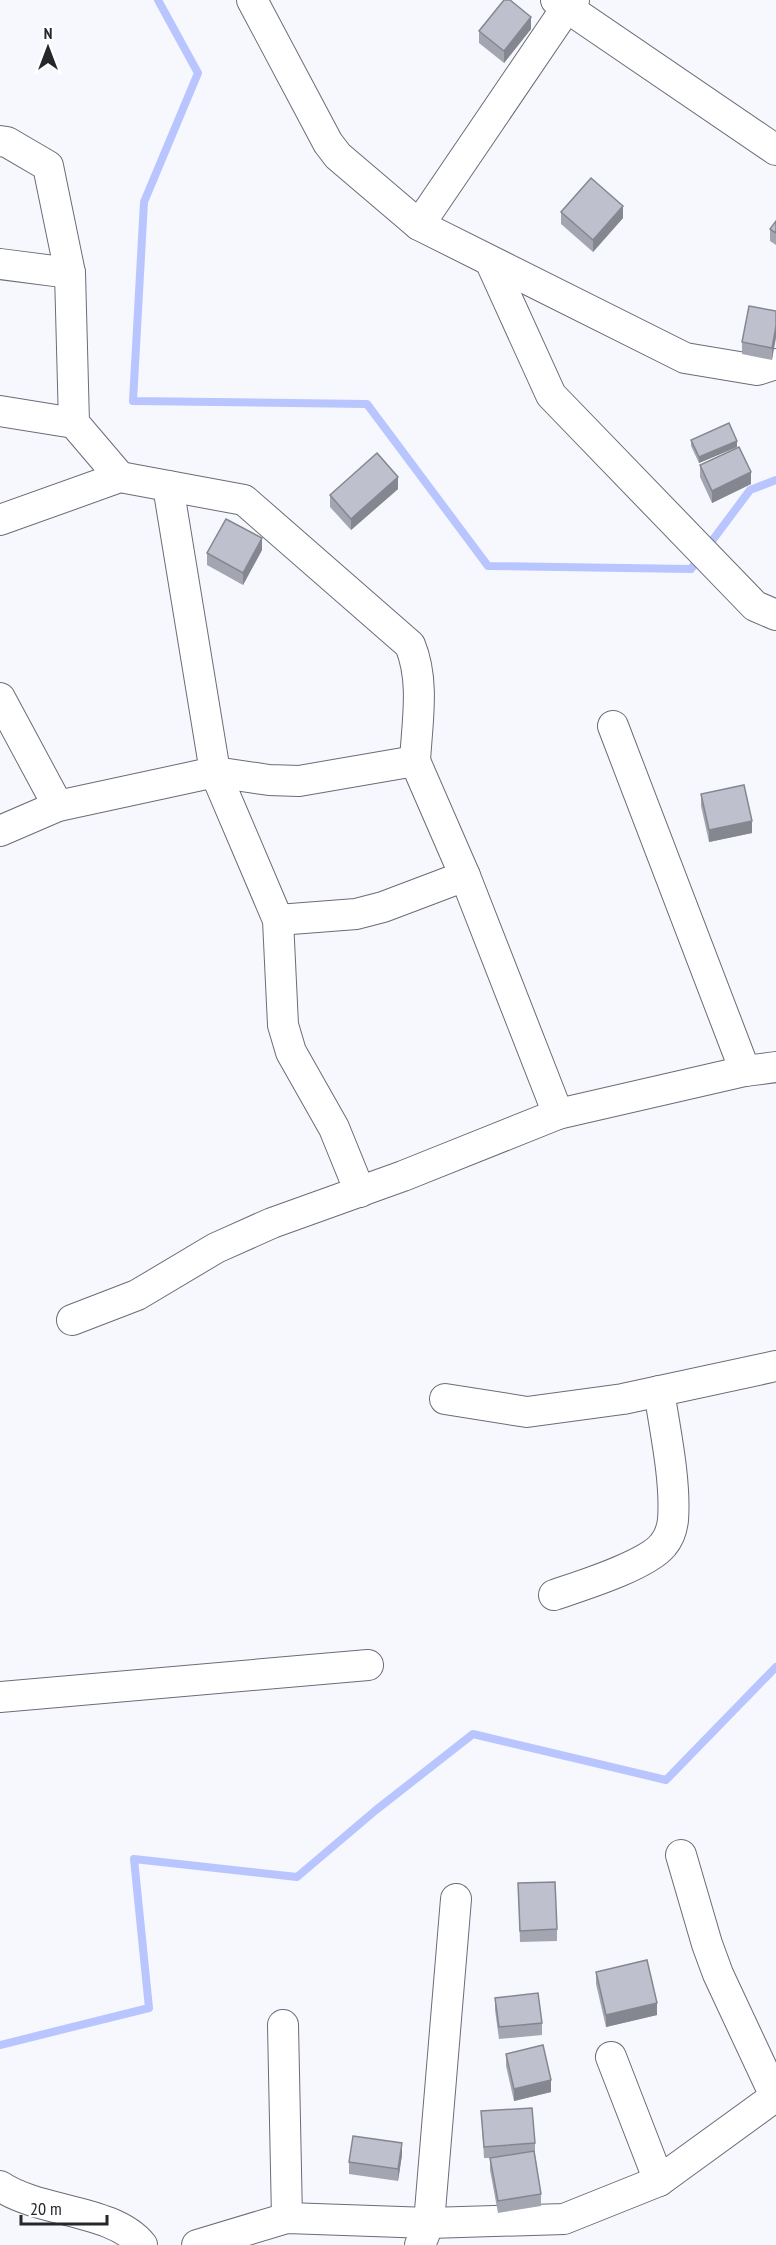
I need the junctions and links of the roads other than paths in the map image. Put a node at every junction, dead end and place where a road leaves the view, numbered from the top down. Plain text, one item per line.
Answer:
1 (252, 0) edge
2 (566, 2) edge
3 (0, 141) edge
4 (776, 150) edge
5 (419, 225) junction
6 (491, 262) junction
7 (0, 264) edge
8 (70, 273) junction
9 (776, 364) edge
10 (0, 411) edge
11 (74, 423) junction
12 (120, 477) junction
13 (168, 486) junction
14 (0, 520) edge
15 (776, 615) edge
16 (0, 698) edge
17 (613, 726) dead end
18 (415, 761) junction
19 (215, 772) junction
20 (58, 806) junction
21 (0, 831) edge
22 (465, 876) junction
23 (278, 920) junction
24 (776, 1067) edge
25 (745, 1071) junction
26 (558, 1114) junction
27 (360, 1192) junction
28 (72, 1320) dead end
29 (776, 1366) edge
30 (659, 1391) junction
31 (445, 1399) dead end
32 (554, 1595) dead end
33 (368, 1665) dead end
34 (0, 1697) edge
35 (681, 1855) dead end
36 (456, 1899) dead end
37 (283, 2025) dead end
38 (611, 2057) dead end
39 (776, 2096) edge
40 (659, 2181) junction
41 (0, 2186) edge
42 (287, 2218) junction
43 (425, 2234) edge
44 (141, 2245) edge
45 (197, 2245) edge

1 - 5 street
2 - 4 street
2 - 5 street
3 - 8 street
5 - 6 street
6 - 9 street
6 - 15 street
7 - 8 street
8 - 11 street
10 - 11 street
11 - 12 street
12 - 13 street
12 - 14 street
13 - 18 street
13 - 19 street
16 - 20 street
17 - 25 street
18 - 19 street
18 - 22 street
19 - 20 street
19 - 23 street
20 - 21 street
22 - 23 street
22 - 26 street
23 - 27 street
24 - 25 street
25 - 26 street
26 - 27 street
27 - 28 street
29 - 30 street
30 - 31 street
30 - 32 street
33 - 34 street
35 - 39 street
36 - 43 street
37 - 42 street
38 - 40 street
39 - 40 street
40 - 43 street
41 - 44 street
42 - 43 street
42 - 45 street

